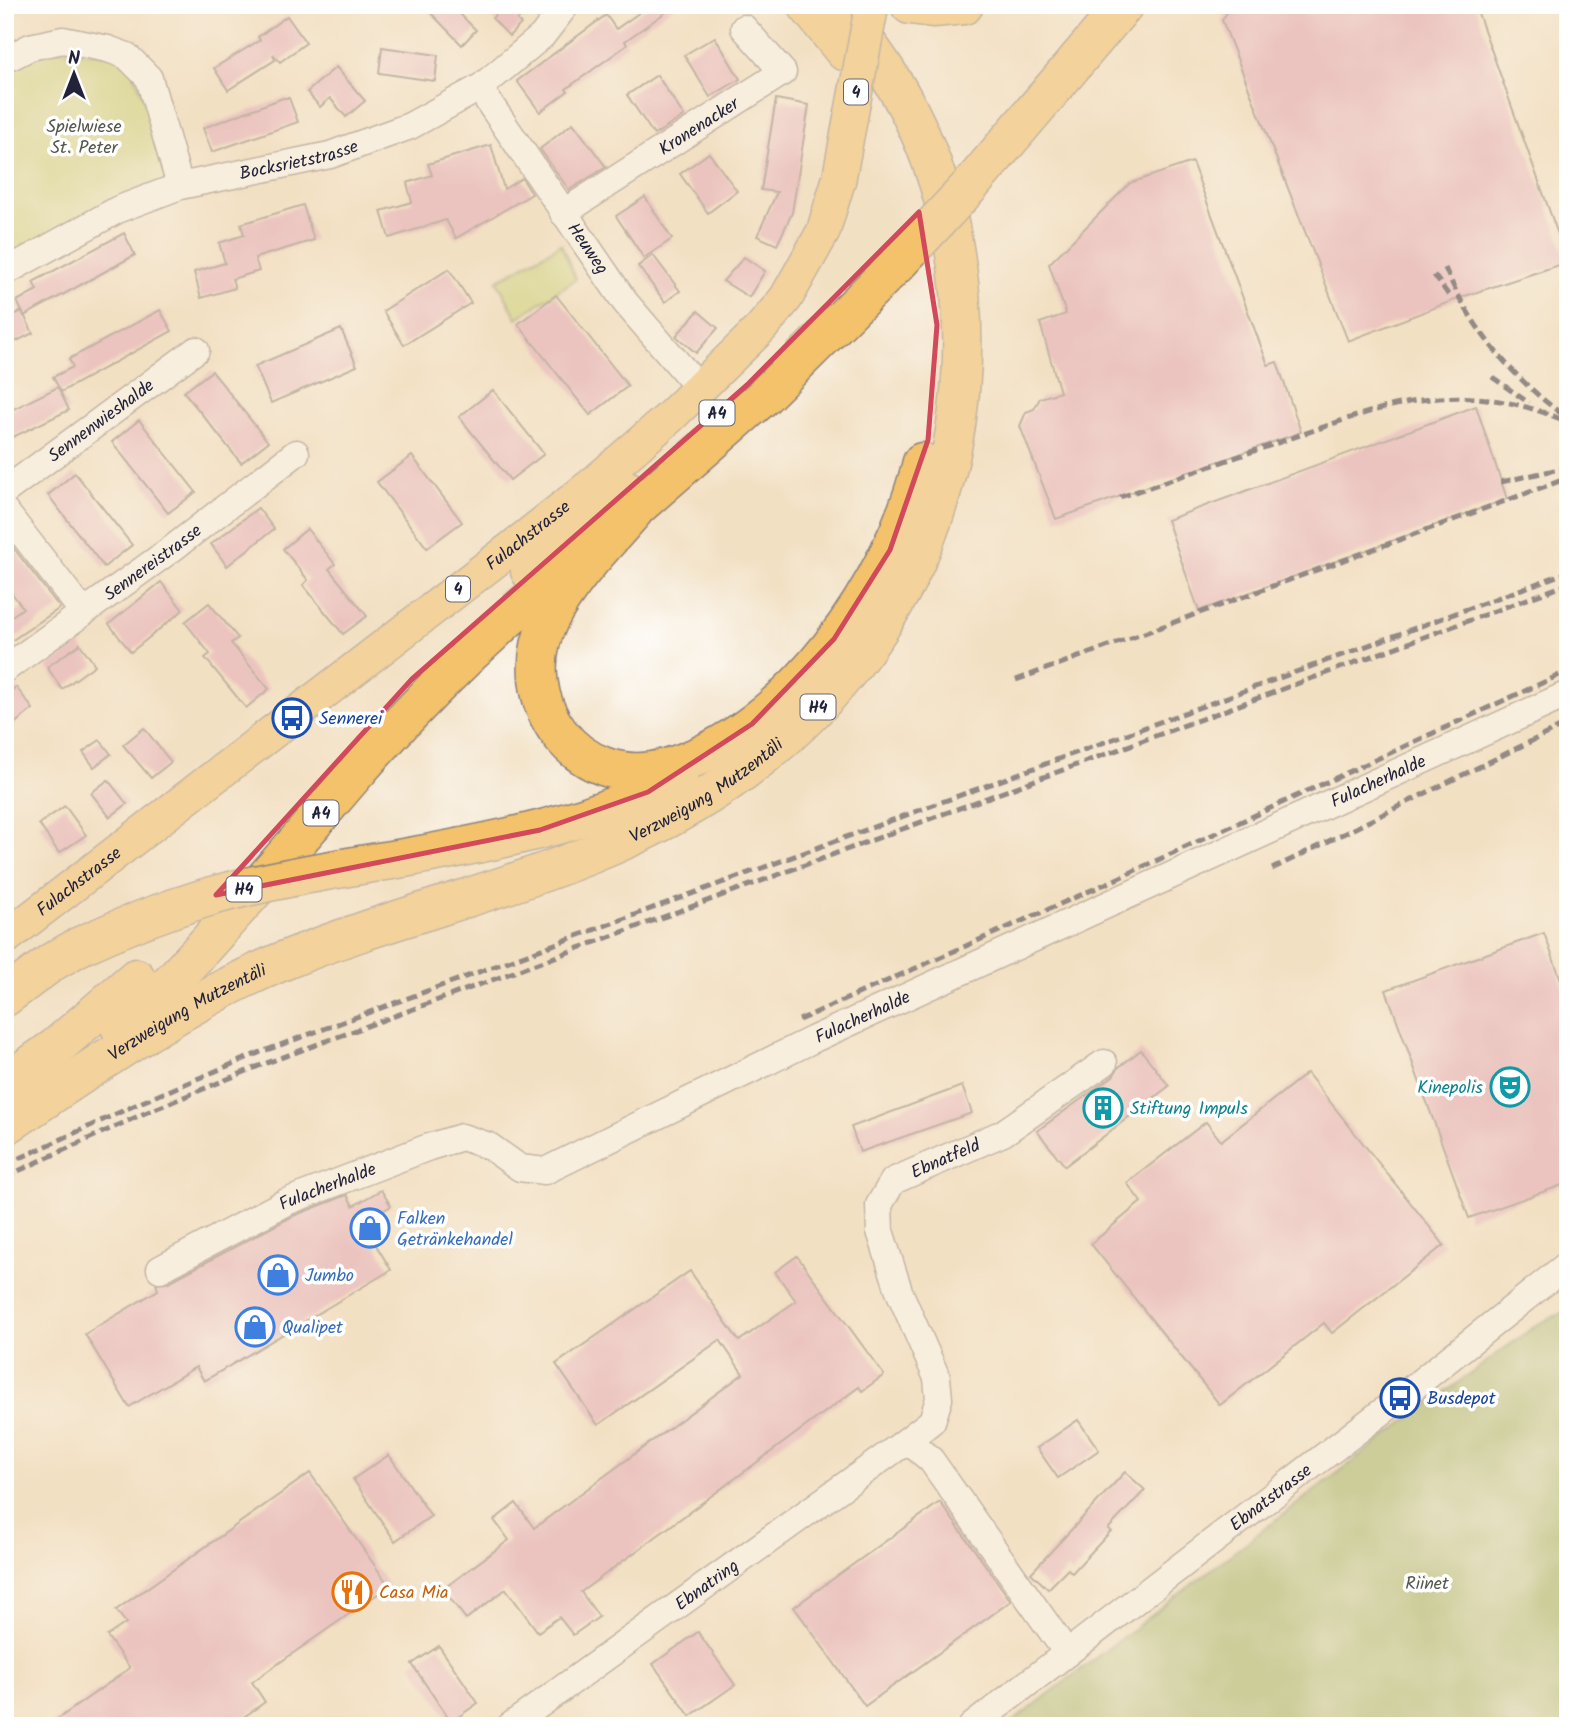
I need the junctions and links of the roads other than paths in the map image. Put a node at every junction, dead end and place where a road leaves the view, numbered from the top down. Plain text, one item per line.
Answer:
1 (566, 5) edge
2 (807, 5) edge
3 (838, 5) edge
4 (872, 5) edge
5 (910, 5) edge
6 (964, 5) edge
7 (1098, 5) edge
8 (1124, 5) edge
9 (744, 28) dead end
10 (5, 60) edge
11 (488, 101) dead end
12 (966, 176) junction
13 (180, 186) junction
14 (563, 213) junction
15 (894, 254) junction
16 (5, 272) edge
17 (196, 350) dead end
18 (699, 388) junction
19 (296, 453) dead end
20 (5, 491) edge
21 (5, 511) edge
22 (634, 511) junction
23 (83, 612) junction
24 (5, 669) edge
25 (1568, 694) edge
26 (727, 742) junction
27 (7, 933) edge
28 (5, 997) edge
29 (1104, 1063) dead end
30 (5, 1083) edge
31 (5, 1112) edge
32 (5, 1126) edge
33 (1568, 1264) edge
34 (160, 1269) dead end
35 (932, 1421) joint
36 (901, 1445) junction
37 (1068, 1653) junction
38 (510, 1726) edge
39 (972, 1726) edge

1 - 13 street, Bocksrietstrasse
2 - 26 highway, H4
3 - 32 highway, Verzweigung Mutzentäli / H4
4 - 18 main road, Fulachstrasse / 4, bridge
5 - 6 highway
7 - 12 highway, A4
8 - 12 highway, A4
9 - 14 street, Kronenacker
10 - 13 street
11 - 14 street, Heuweg
12 - 15 highway, A4
13 - 16 street, Bocksrietstrasse
14 - 18 street, Heuweg
15 - 22 highway, A4
15 - 30 highway, A4
17 - 20 street, Sennenwieshalde
18 - 27 main road, Fulachstrasse / 4
19 - 23 street, Sennereistrasse
21 - 23 street
22 - 26 highway, H4
22 - 31 highway, A4
23 - 24 street, Sennereistrasse
25 - 34 street, Fulacherhalde
26 - 28 highway, Verzweigung Mutzentäli / H4, bridge
29 - 35 street, Ebnatfeld
33 - 37 street, Ebnatstrasse
35 - 36 street, Ebnatring
36 - 37 street
36 - 38 street, Ebnatring
37 - 39 street, Ebnatstrasse

